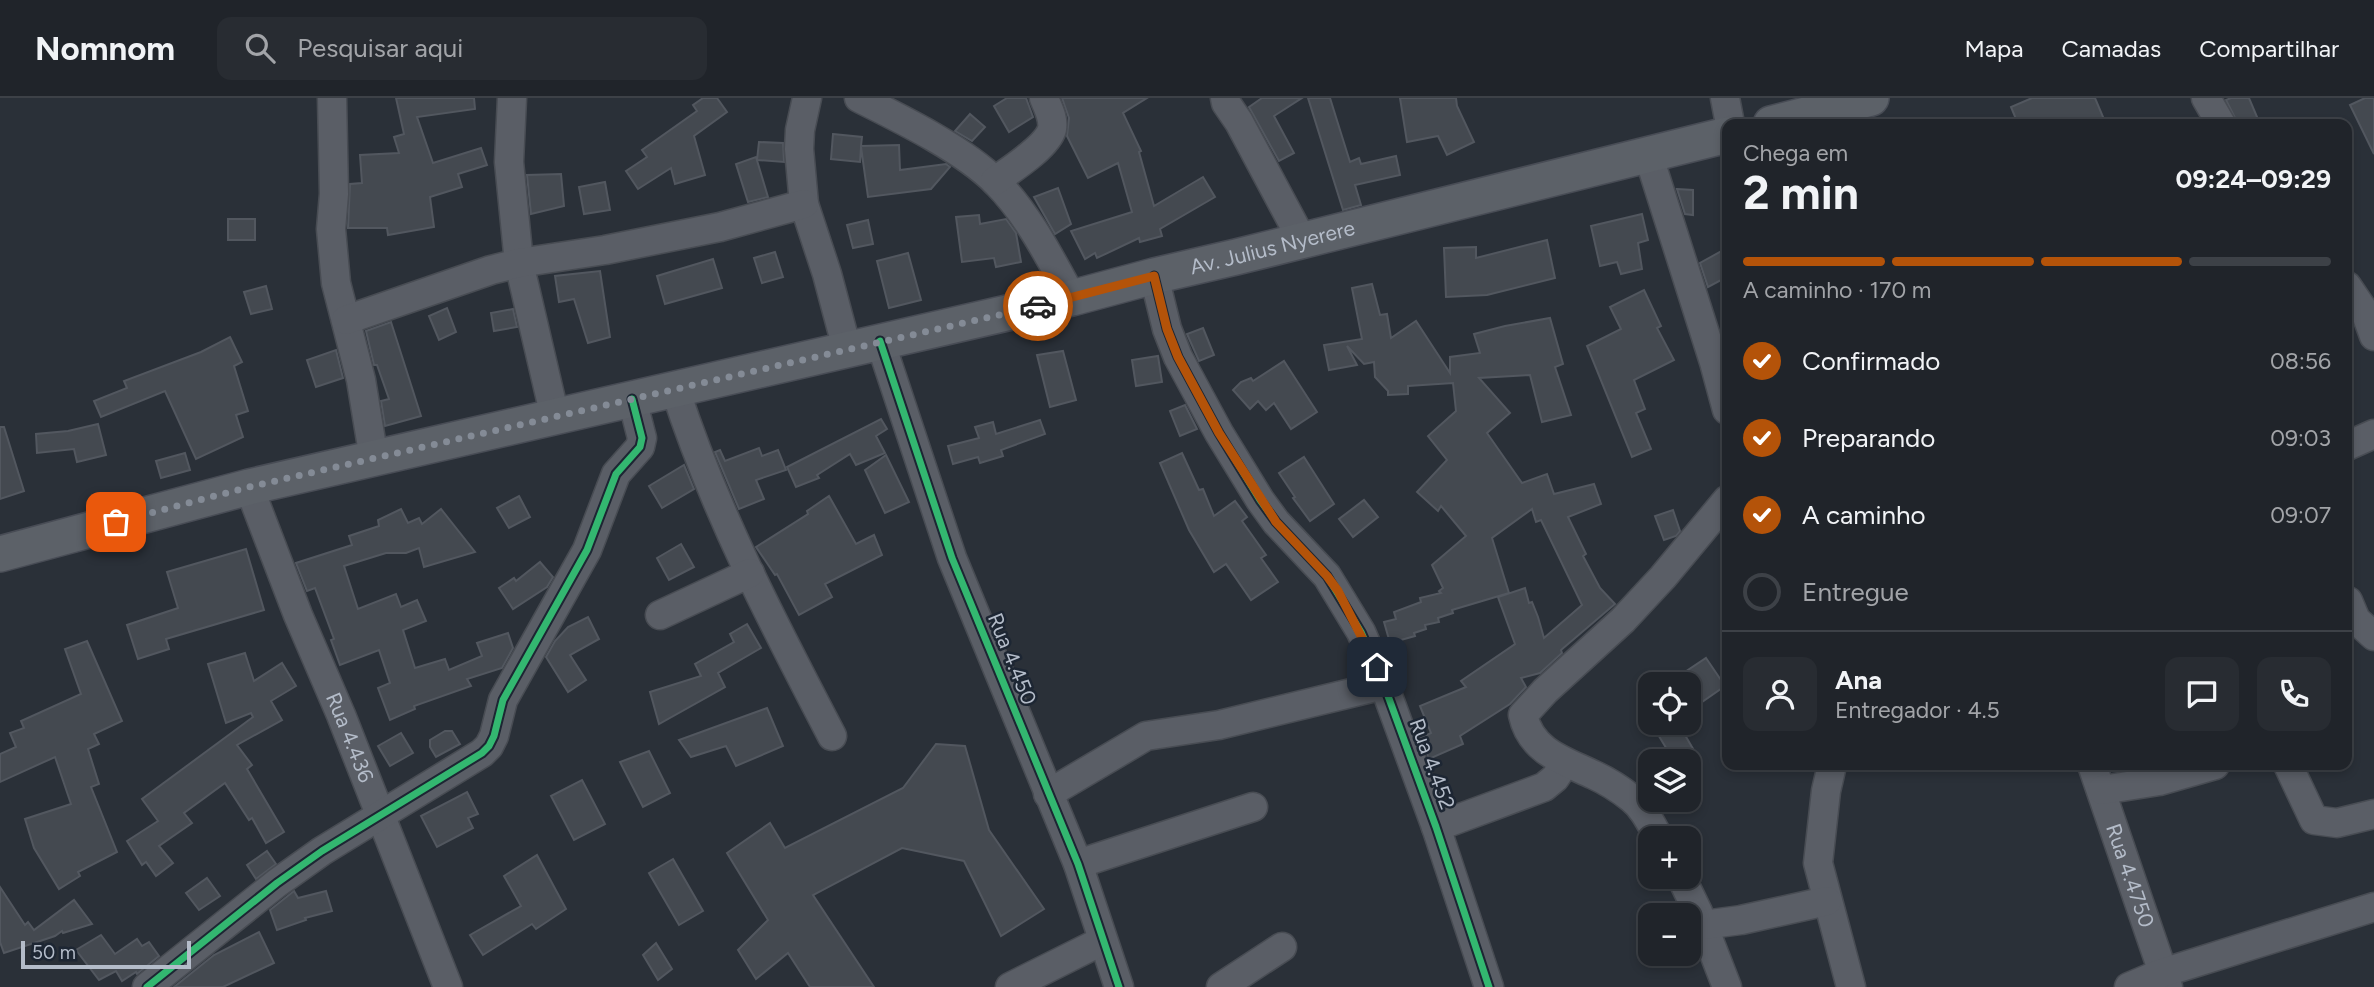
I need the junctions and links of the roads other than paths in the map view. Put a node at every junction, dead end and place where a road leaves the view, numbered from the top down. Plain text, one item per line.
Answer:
1 (332, 98) edge
2 (512, 98) edge
3 (807, 98) edge
4 (859, 98) edge
5 (1044, 98) edge
6 (1225, 98) edge
7 (1725, 98) edge
8 (2206, 98) edge
9 (1853, 106) edge
10 (1729, 119) edge
11 (1794, 119) edge
12 (2218, 119) edge
13 (1722, 136) edge
14 (1648, 154) junction
15 (995, 181) junction
16 (804, 204) junction
17 (1302, 240) junction
18 (519, 262) junction
19 (1154, 276) junction
20 (2355, 291) edge
21 (1072, 298) junction
22 (346, 320) junction
23 (2374, 336) edge
24 (864, 345) junction
25 (675, 389) junction
26 (1722, 392) edge
27 (632, 399) junction
28 (555, 417) junction
29 (2374, 434) edge
30 (2352, 444) edge
31 (374, 459) junction
32 (249, 487) junction
33 (1722, 506) edge
34 (0, 554) edge
35 (750, 573) junction
36 (2352, 602) edge
37 (2374, 606) edge
38 (2352, 612) edge
39 (660, 615) dead end
40 (2374, 636) edge
41 (1384, 684) junction
42 (832, 736) dead end
43 (1565, 763) junction
44 (1831, 770) edge
45 (2198, 770) edge
46 (2290, 770) edge
47 (2097, 778) edge
48 (1048, 794) junction
49 (1253, 807) dead end
50 (2374, 814) edge
51 (381, 815) junction
52 (1652, 826) edge
53 (1436, 827) junction
54 (1078, 864) junction
55 (1686, 889) edge
56 (1827, 901) junction
57 (2374, 907) edge
58 (1703, 925) junction
59 (1102, 941) junction
60 (1282, 947) dead end
61 (2165, 980) edge
62 (147, 987) edge
63 (448, 987) edge
64 (1010, 987) edge
65 (1119, 987) edge
66 (1222, 987) edge
67 (1489, 987) edge
68 (1727, 987) edge
69 (1851, 987) edge
70 (2129, 987) edge

1 - 22 street
2 - 18 street
3 - 16 street, Rua 4.450
4 - 15 street
5 - 15 street
6 - 17 street
7 - 10 street
8 - 12 street
9 - 11 main road
13 - 14 main road, Av. Julius Nyerere
14 - 17 main road, Av. Julius Nyerere
14 - 26 street
15 - 21 street
16 - 18 street
16 - 24 street, Rua 4.450
17 - 19 main road, Av. Julius Nyerere
18 - 22 street
18 - 28 street
19 - 21 main road, Av. Julius Nyerere
19 - 41 street, Rua 4.452
20 - 23 street
21 - 24 main road, Av. Julius Nyerere
22 - 31 street
24 - 25 main road, Av. Julius Nyerere
24 - 48 street, Rua 4.450
25 - 27 main road, Av. Julius Nyerere
25 - 35 street
27 - 28 main road, Av. Julius Nyerere
27 - 51 street
28 - 31 main road, Av. Julius Nyerere
29 - 30 street
31 - 32 main road, Av. Julius Nyerere
32 - 34 main road, Av. Julius Nyerere
32 - 51 street, Rua 4.436
33 - 43 street
35 - 39 street
35 - 42 street
36 - 37 street
38 - 40 street
41 - 48 street
41 - 53 street, Rua 4.452
43 - 52 street
43 - 53 street
44 - 56 street
45 - 47 street
46 - 50 street
47 - 61 street, Rua 4.4750
48 - 54 street, Rua 4.450
49 - 54 street
51 - 62 street
51 - 63 street, Rua 4.436
53 - 67 street, Rua 4.452
54 - 59 street, Rua 4.450
55 - 58 street
56 - 58 street
56 - 69 street
57 - 61 street
58 - 68 street
59 - 64 street
59 - 65 street, Rua 4.450
60 - 66 street
61 - 70 street

